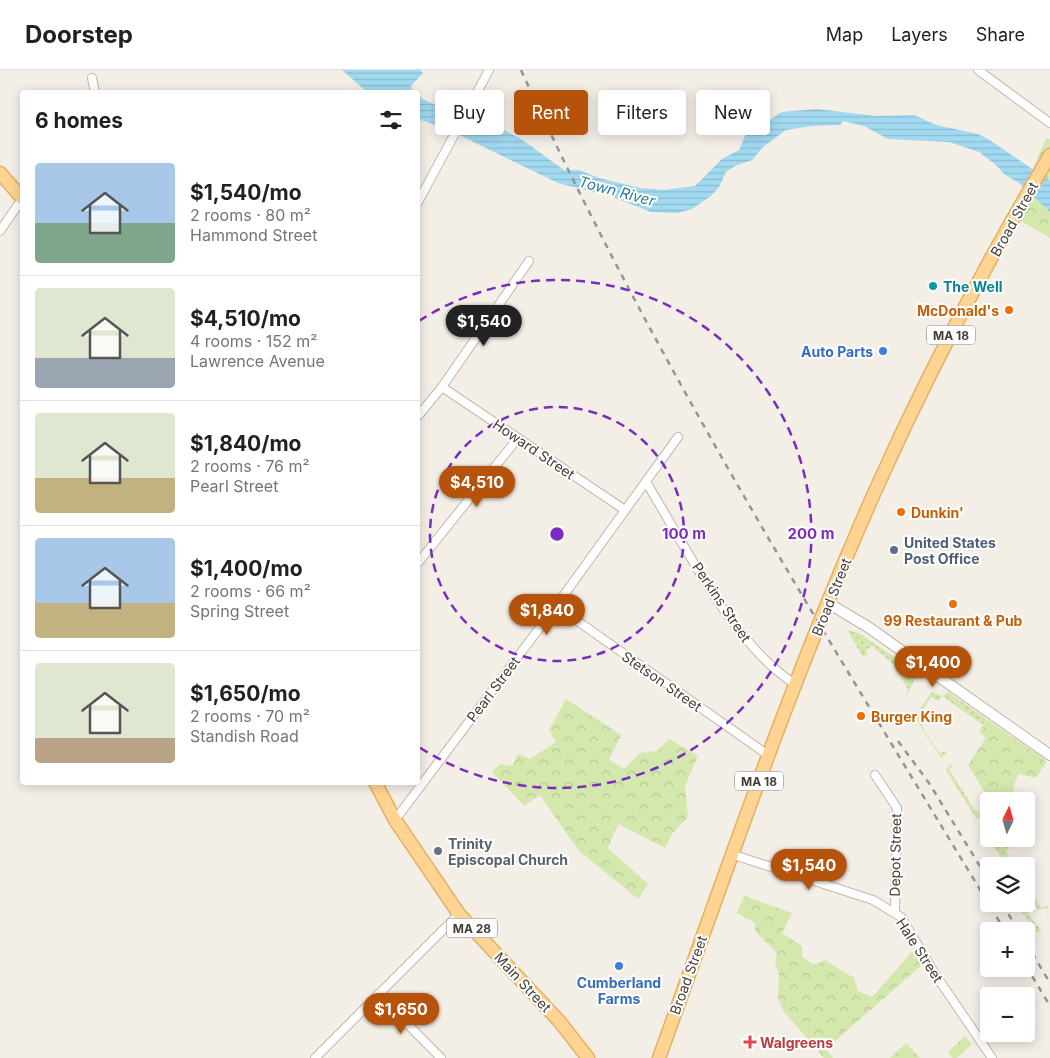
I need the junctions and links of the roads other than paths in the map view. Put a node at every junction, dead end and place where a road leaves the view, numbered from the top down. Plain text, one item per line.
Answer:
1 (489, 70) edge
2 (978, 70) edge
3 (92, 78) dead end
4 (95, 90) edge
5 (1050, 123) edge
6 (1050, 156) edge
7 (0, 173) edge
8 (20, 197) edge
9 (420, 198) edge
10 (20, 202) edge
11 (0, 231) edge
12 (529, 262) dead end
13 (442, 387) junction
14 (420, 414) edge
15 (678, 437) dead end
16 (518, 438) junction
17 (646, 482) junction
18 (626, 510) junction
19 (420, 560) edge
20 (828, 603) junction
21 (556, 606) junction
22 (795, 684) junction
23 (768, 755) junction
24 (1050, 755) edge
25 (875, 775) dead end
26 (377, 785) edge
27 (395, 820) junction
28 (731, 854) junction
29 (895, 911) junction
30 (459, 914) junction
31 (378, 994) junction
32 (315, 1058) edge
33 (441, 1058) edge
34 (588, 1058) edge
35 (659, 1058) edge
36 (992, 1058) edge

1 - 9 street
2 - 5 street
3 - 4 street
6 - 20 main road, Broad Street / MA 18
7 - 8 main road
10 - 11 street
12 - 13 street
13 - 14 street
13 - 16 street, Howard Street
15 - 17 street, Pearl Street
16 - 18 street, Howard Street
16 - 19 street
17 - 18 street, Pearl Street
17 - 22 street, Perkins Street
18 - 21 street, Pearl Street
20 - 22 main road, Broad Street / MA 18
20 - 24 street
21 - 23 street, Stetson Street
21 - 27 street, Pearl Street
22 - 23 main road, Broad Street / MA 18
23 - 28 main road, Broad Street / MA 18
25 - 29 street, Depot Street
26 - 27 main road, Main Street / MA 28
27 - 30 main road, Main Street / MA 28
28 - 29 street, Hale Street
28 - 35 main road, Broad Street / MA 18
29 - 36 street, Hale Street
30 - 31 street
30 - 34 main road, Main Street / MA 28
31 - 32 street
31 - 33 street

